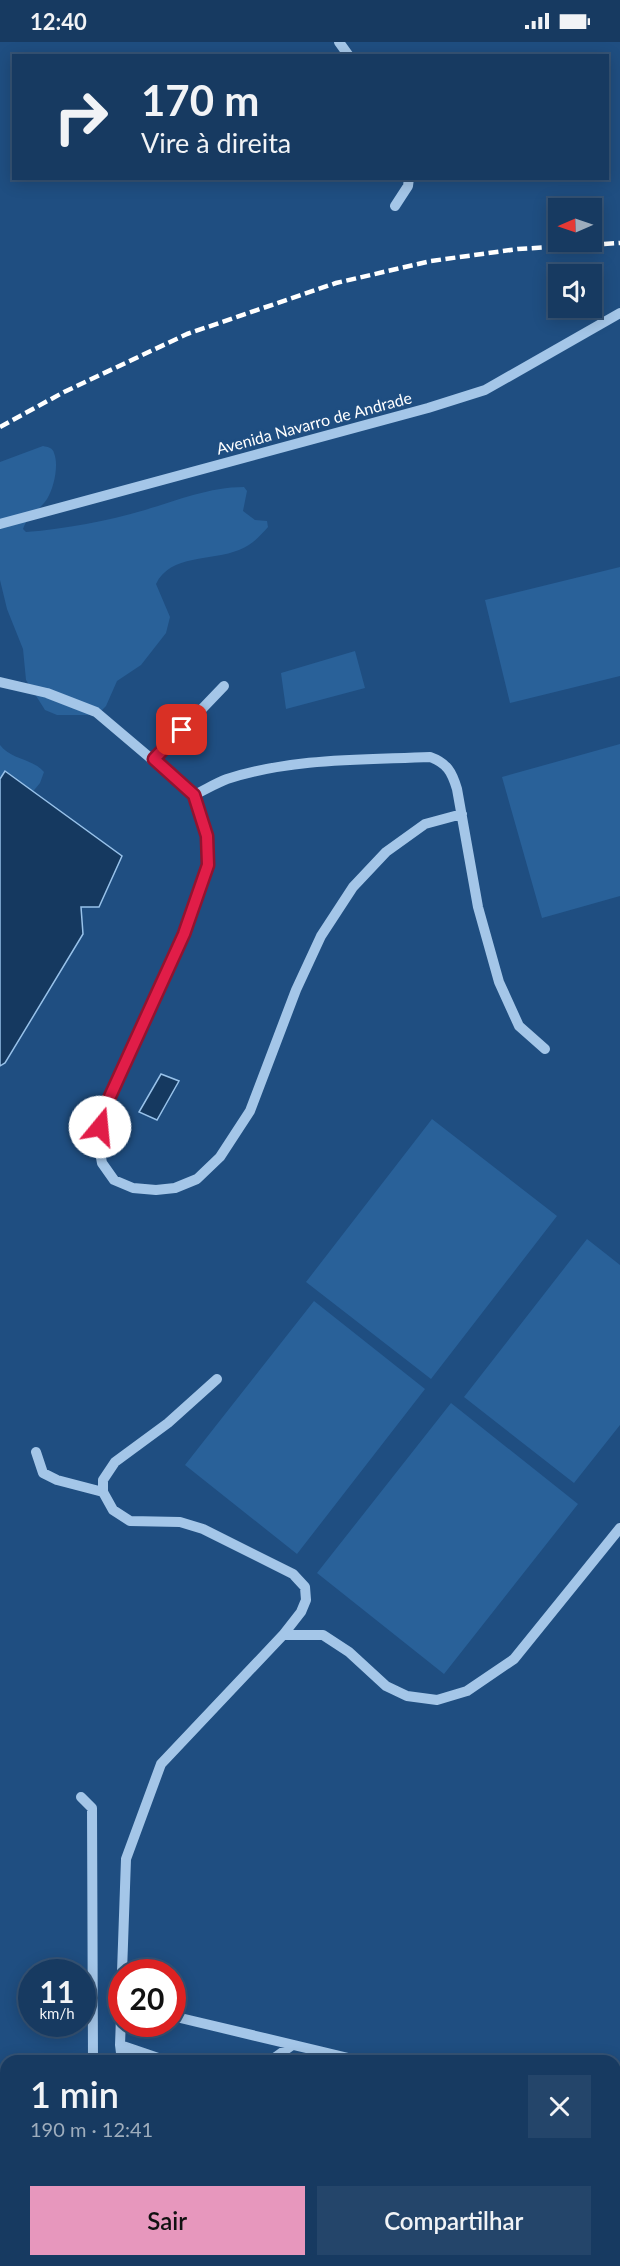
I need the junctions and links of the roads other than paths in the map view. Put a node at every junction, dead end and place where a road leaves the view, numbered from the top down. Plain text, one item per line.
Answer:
1 (409, 180) edge
2 (395, 206) dead end
3 (620, 313) edge
4 (0, 524) edge
5 (0, 682) edge
6 (224, 686) dead end
7 (154, 759) junction
8 (194, 795) junction
9 (462, 814) junction
10 (545, 1049) dead end
11 (217, 1379) dead end
12 (36, 1452) dead end
13 (103, 1492) junction
14 (620, 1528) edge
15 (283, 1635) junction
16 (81, 1797) dead end
17 (122, 1959) edge
18 (186, 2020) edge
19 (120, 2037) edge
20 (120, 2045) junction
21 (291, 2046) junction
22 (93, 2055) edge
23 (121, 2055) edge
24 (149, 2055) edge
25 (278, 2055) edge
26 (334, 2055) edge

1 - 2 street
3 - 4 street, Avenida Navarro de Andrade
5 - 7 street
6 - 7 street
7 - 8 street
8 - 9 street
8 - 9 street
9 - 10 street
11 - 13 street
12 - 13 street
13 - 15 street
14 - 15 street
15 - 17 street
16 - 22 street
18 - 21 street
19 - 20 street
20 - 23 street
20 - 24 street
21 - 25 street
21 - 26 street

